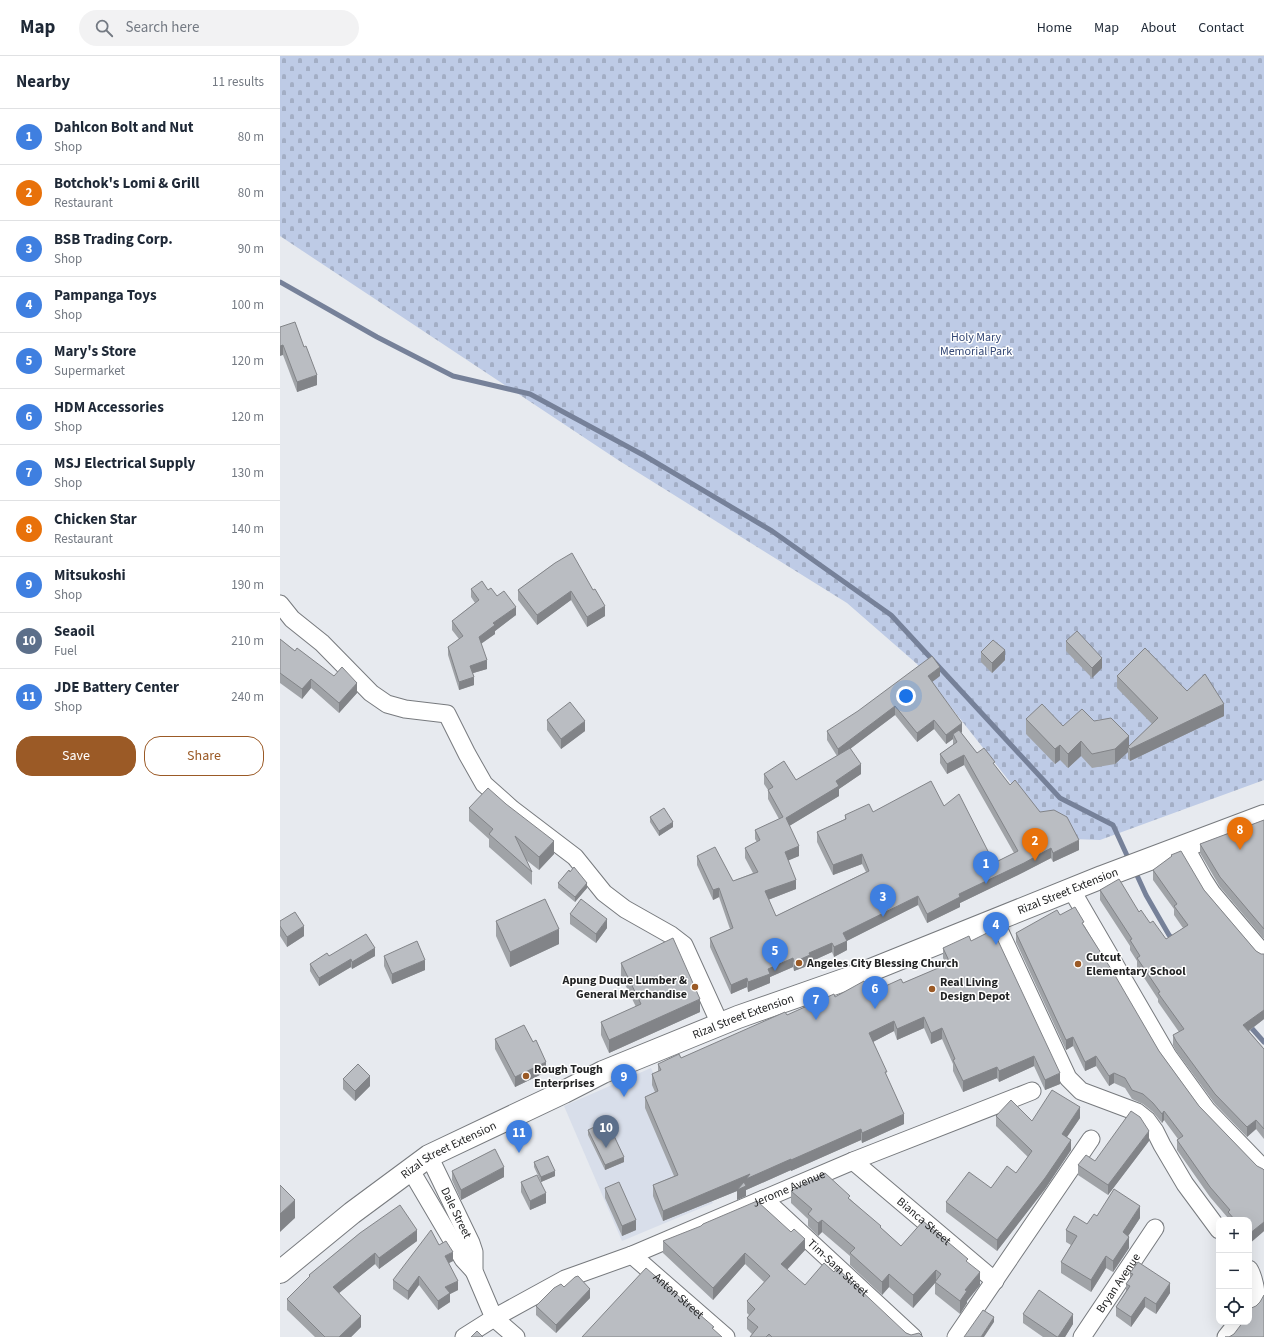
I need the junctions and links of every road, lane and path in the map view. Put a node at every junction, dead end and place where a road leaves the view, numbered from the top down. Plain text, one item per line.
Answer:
1 (280, 604) edge
2 (1264, 816) edge
3 (1184, 845) junction
4 (1071, 889) junction
5 (995, 921) junction
6 (1264, 954) edge
7 (720, 1024) junction
8 (1032, 1091) dead end
9 (1091, 1139) dead end
10 (428, 1156) junction
11 (853, 1161) junction
12 (410, 1169) junction
13 (1264, 1170) edge
14 (447, 1194) junction
15 (764, 1199) junction
16 (429, 1202) junction
17 (1216, 1226) edge
18 (1155, 1228) dead end
19 (632, 1255) junction
20 (474, 1271) junction
21 (280, 1272) edge
22 (1252, 1276) edge
23 (995, 1281) junction
24 (1252, 1304) edge
25 (494, 1318) junction
26 (1236, 1325) edge
27 (464, 1337) edge
28 (516, 1337) edge
29 (726, 1337) edge
30 (913, 1337) edge
31 (956, 1337) edge
32 (1082, 1337) edge
33 (1226, 1337) edge

1 - 7 street
2 - 3 main road, Rizal Street Extension
3 - 4 main road, Rizal Street Extension
3 - 6 street
4 - 5 main road, Rizal Street Extension
4 - 13 street
5 - 7 main road, Rizal Street Extension
5 - 17 street
7 - 10 main road, Rizal Street Extension
8 - 11 street, Jerome Avenue
9 - 23 street
10 - 12 main road, Rizal Street Extension
10 - 14 street, Dale Street
11 - 15 street, Jerome Avenue
11 - 23 street, Bianca Street
12 - 16 street, Dale Street
12 - 21 main road, Rizal Street Extension
14 - 16 street
14 - 20 street, Dale Street
15 - 19 street, Jerome Avenue
15 - 30 street, Tim-Sam Street
16 - 20 street, Dale Street
18 - 32 street, Bryan Avenue
19 - 25 street, Jerome Avenue
19 - 29 street, Anton Street
20 - 25 street, Dale Street
22 - 24 street
23 - 31 street
25 - 27 street, Jerome Avenue
25 - 28 street, Dale Street
26 - 33 street

